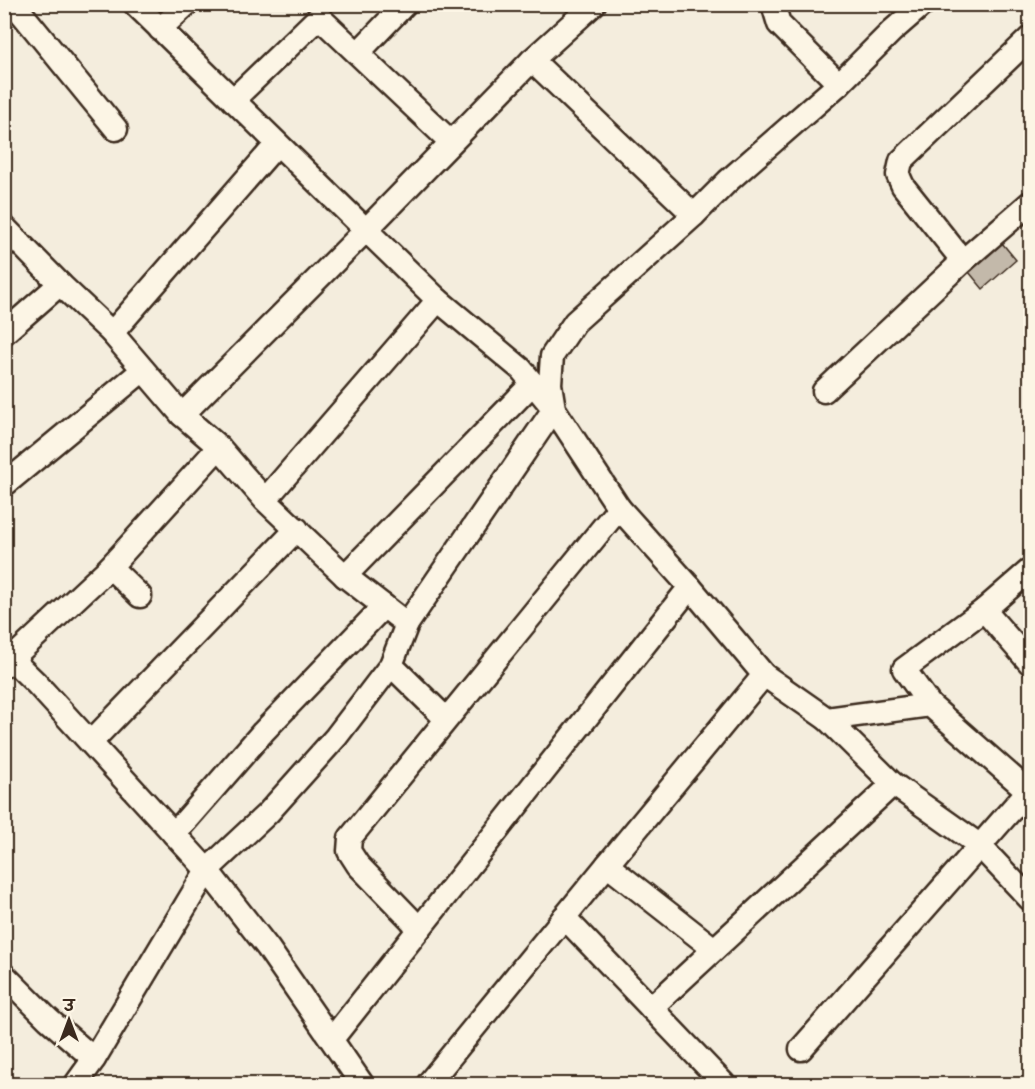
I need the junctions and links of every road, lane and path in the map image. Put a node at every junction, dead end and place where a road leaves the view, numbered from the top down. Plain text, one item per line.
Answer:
1 (14, 4) edge
2 (135, 4) edge
3 (187, 4) edge
4 (405, 4) edge
5 (594, 4) edge
6 (773, 4) edge
7 (923, 4) edge
8 (325, 11) edge
9 (160, 28) junction
10 (1030, 38) edge
11 (358, 53) junction
12 (532, 60) junction
13 (839, 84) junction
14 (233, 100) junction
15 (116, 129) dead end
16 (451, 142) junction
17 (277, 144) junction
18 (1030, 203) edge
19 (694, 215) junction
20 (4, 227) edge
21 (366, 230) junction
22 (963, 261) junction
23 (60, 284) junction
24 (438, 300) junction
25 (4, 333) edge
26 (112, 333) junction
27 (552, 356) junction
28 (143, 370) junction
29 (527, 376) junction
30 (824, 391) dead end
31 (554, 409) junction
32 (182, 415) junction
33 (219, 447) junction
34 (4, 485) edge
35 (265, 500) junction
36 (619, 508) junction
37 (297, 529) junction
38 (110, 567) junction
39 (1030, 570) edge
40 (345, 576) junction
41 (690, 587) junction
42 (140, 596) dead end
43 (384, 606) junction
44 (984, 610) junction
45 (407, 624) junction
46 (7, 659) edge
47 (1030, 663) edge
48 (391, 665) junction
49 (764, 675) junction
50 (930, 705) junction
51 (446, 718) junction
52 (827, 718) junction
53 (91, 742) junction
54 (893, 784) junction
55 (1030, 792) edge
56 (174, 834) junction
57 (979, 845) junction
58 (607, 865) junction
59 (207, 870) junction
60 (1030, 899) edge
61 (564, 917) junction
62 (419, 928) junction
63 (714, 949) junction
64 (4, 975) edge
65 (651, 1008) junction
66 (332, 1039) junction
67 (801, 1049) dead end
68 (94, 1059) junction
69 (76, 1084) edge
70 (362, 1084) edge
71 (428, 1084) edge
72 (724, 1084) edge

1 - 15 street
2 - 9 street
3 - 9 street
4 - 11 street
5 - 12 street
6 - 13 street
7 - 13 street
8 - 11 street
8 - 14 street
9 - 14 street
10 - 22 street
11 - 16 street
12 - 16 street
12 - 19 street
13 - 19 street
14 - 17 street
16 - 21 street
17 - 21 street
17 - 26 street
18 - 22 street
19 - 27 street
20 - 23 street
21 - 24 street
21 - 32 street
22 - 30 street
23 - 25 street
23 - 26 street
24 - 29 street
24 - 35 street
26 - 28 street
27 - 29 street
27 - 31 street
28 - 32 street
28 - 34 street
29 - 31 street
29 - 40 street
31 - 36 street
31 - 45 street
32 - 33 street
33 - 35 street
33 - 38 street
35 - 37 street
36 - 41 street
36 - 51 street
37 - 40 street
37 - 53 street
38 - 42 street
38 - 46 street
39 - 44 street
40 - 43 street
41 - 49 street
41 - 62 street
43 - 45 street
43 - 56 street
44 - 47 street
44 - 50 street
45 - 48 street
46 - 53 street
48 - 51 street
48 - 59 street
49 - 52 street
49 - 58 street
50 - 52 street
50 - 55 street
51 - 62 street
52 - 54 street
53 - 56 street
54 - 57 street
54 - 63 street
55 - 57 street
56 - 59 street
57 - 60 street
57 - 67 street
58 - 61 street
58 - 63 street
59 - 66 street
59 - 68 street
61 - 65 street
61 - 71 street
62 - 66 street
63 - 65 street
64 - 68 street
65 - 72 street
66 - 70 street
68 - 69 street

